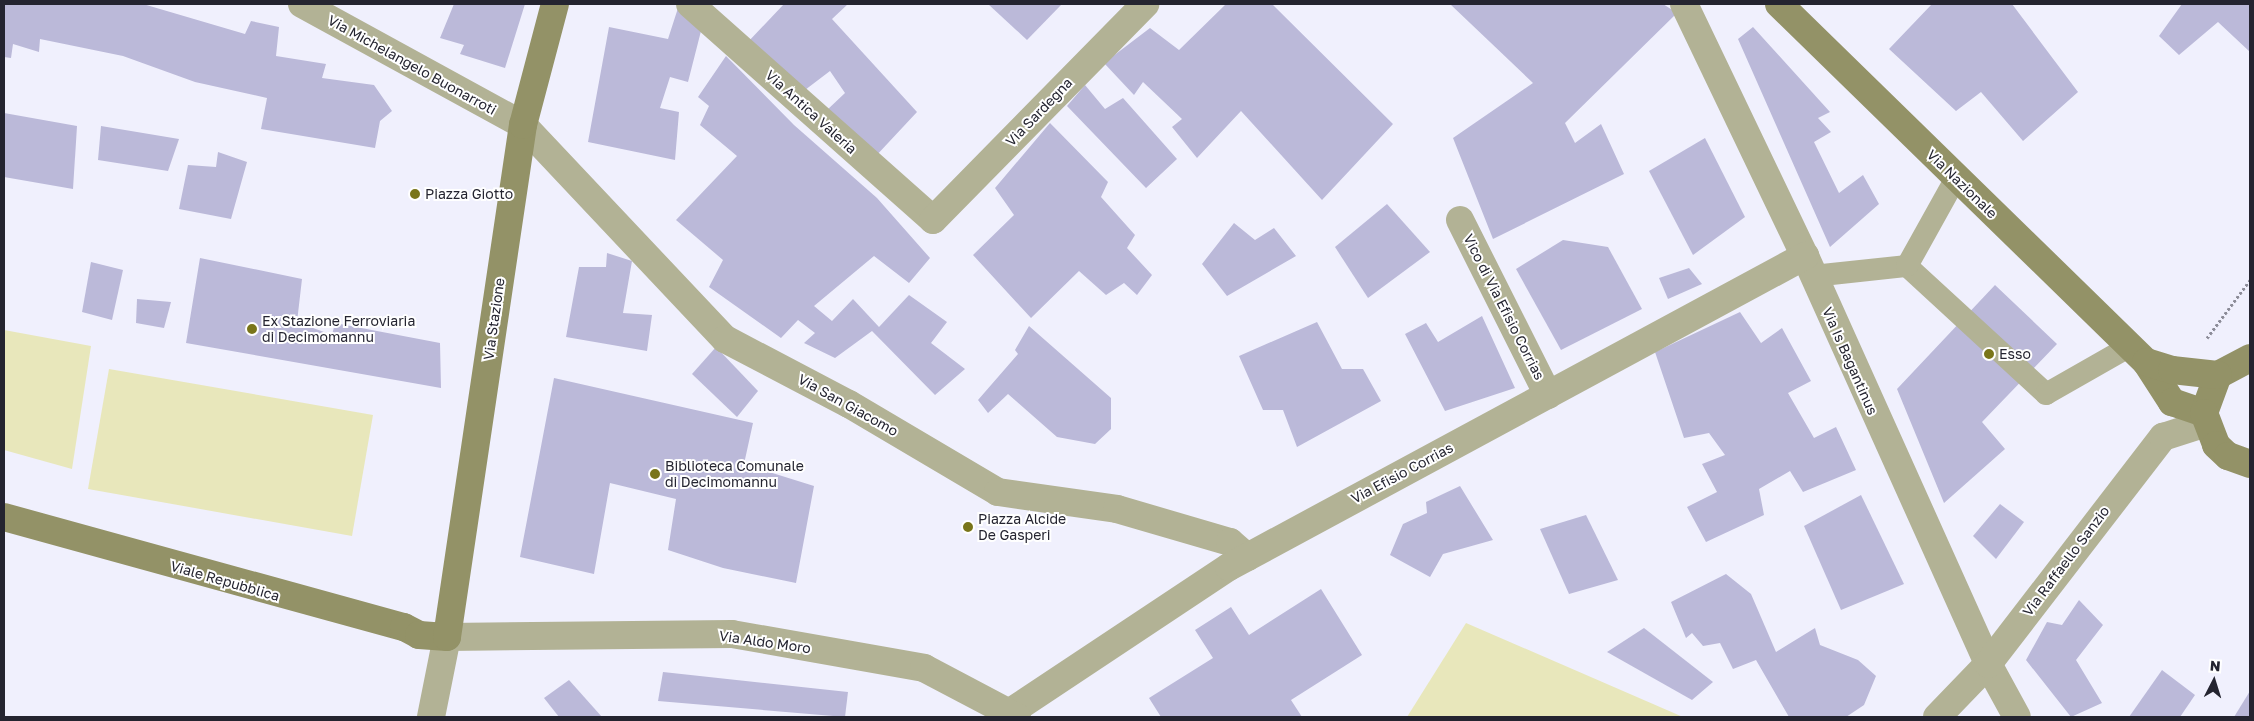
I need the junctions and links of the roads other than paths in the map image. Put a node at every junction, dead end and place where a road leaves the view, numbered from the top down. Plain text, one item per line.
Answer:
1 (302, 4) edge
2 (555, 4) edge
3 (690, 4) edge
4 (1145, 4) edge
5 (1684, 4) edge
6 (1779, 4) edge
7 (523, 125) junction
8 (1956, 178) junction
9 (932, 220) joint
10 (1460, 220) dead end
11 (1809, 266) junction
12 (1907, 266) junction
13 (2138, 354) junction
14 (2250, 358) edge
15 (2218, 375) junction
16 (1548, 395) junction
17 (2205, 418) junction
18 (2250, 464) edge
19 (4, 517) edge
20 (1248, 556) junction
21 (447, 637) junction
22 (1988, 664) junction
23 (1014, 714) edge
24 (431, 717) edge
25 (1937, 717) edge
26 (2017, 717) edge

1 - 7 street, Via Michelangelo Buonarroti
2 - 7 main road, Via Stazione
3 - 9 street, Via Antica Valeria
4 - 9 street, Via Sardegna
5 - 11 street, Via Is Bagantinus
6 - 8 main road, Via Nazionale
7 - 20 street, Via San Giacomo
7 - 21 main road, Via Stazione
8 - 12 lane
8 - 13 main road, Via Nazionale
10 - 16 street, Vico di Via Efisio Corrias
11 - 12 lane
11 - 16 street, Via Efisio Corrias
11 - 22 street, Via Is Bagantinus
12 - 13 lane
13 - 15 main road, Via Nazionale
13 - 17 main road, Via Nazionale
14 - 15 main road
15 - 17 main road
16 - 20 street, Via Efisio Corrias
17 - 18 main road
17 - 22 street, Via Raffaello Sanzio
19 - 21 main road, Viale Repubblica
20 - 23 street, Via Efisio Corrias
21 - 23 street, Via Aldo Moro
21 - 24 street
22 - 25 street, Via Raffaello Sanzio
22 - 26 street, Via Is Bagantinus

